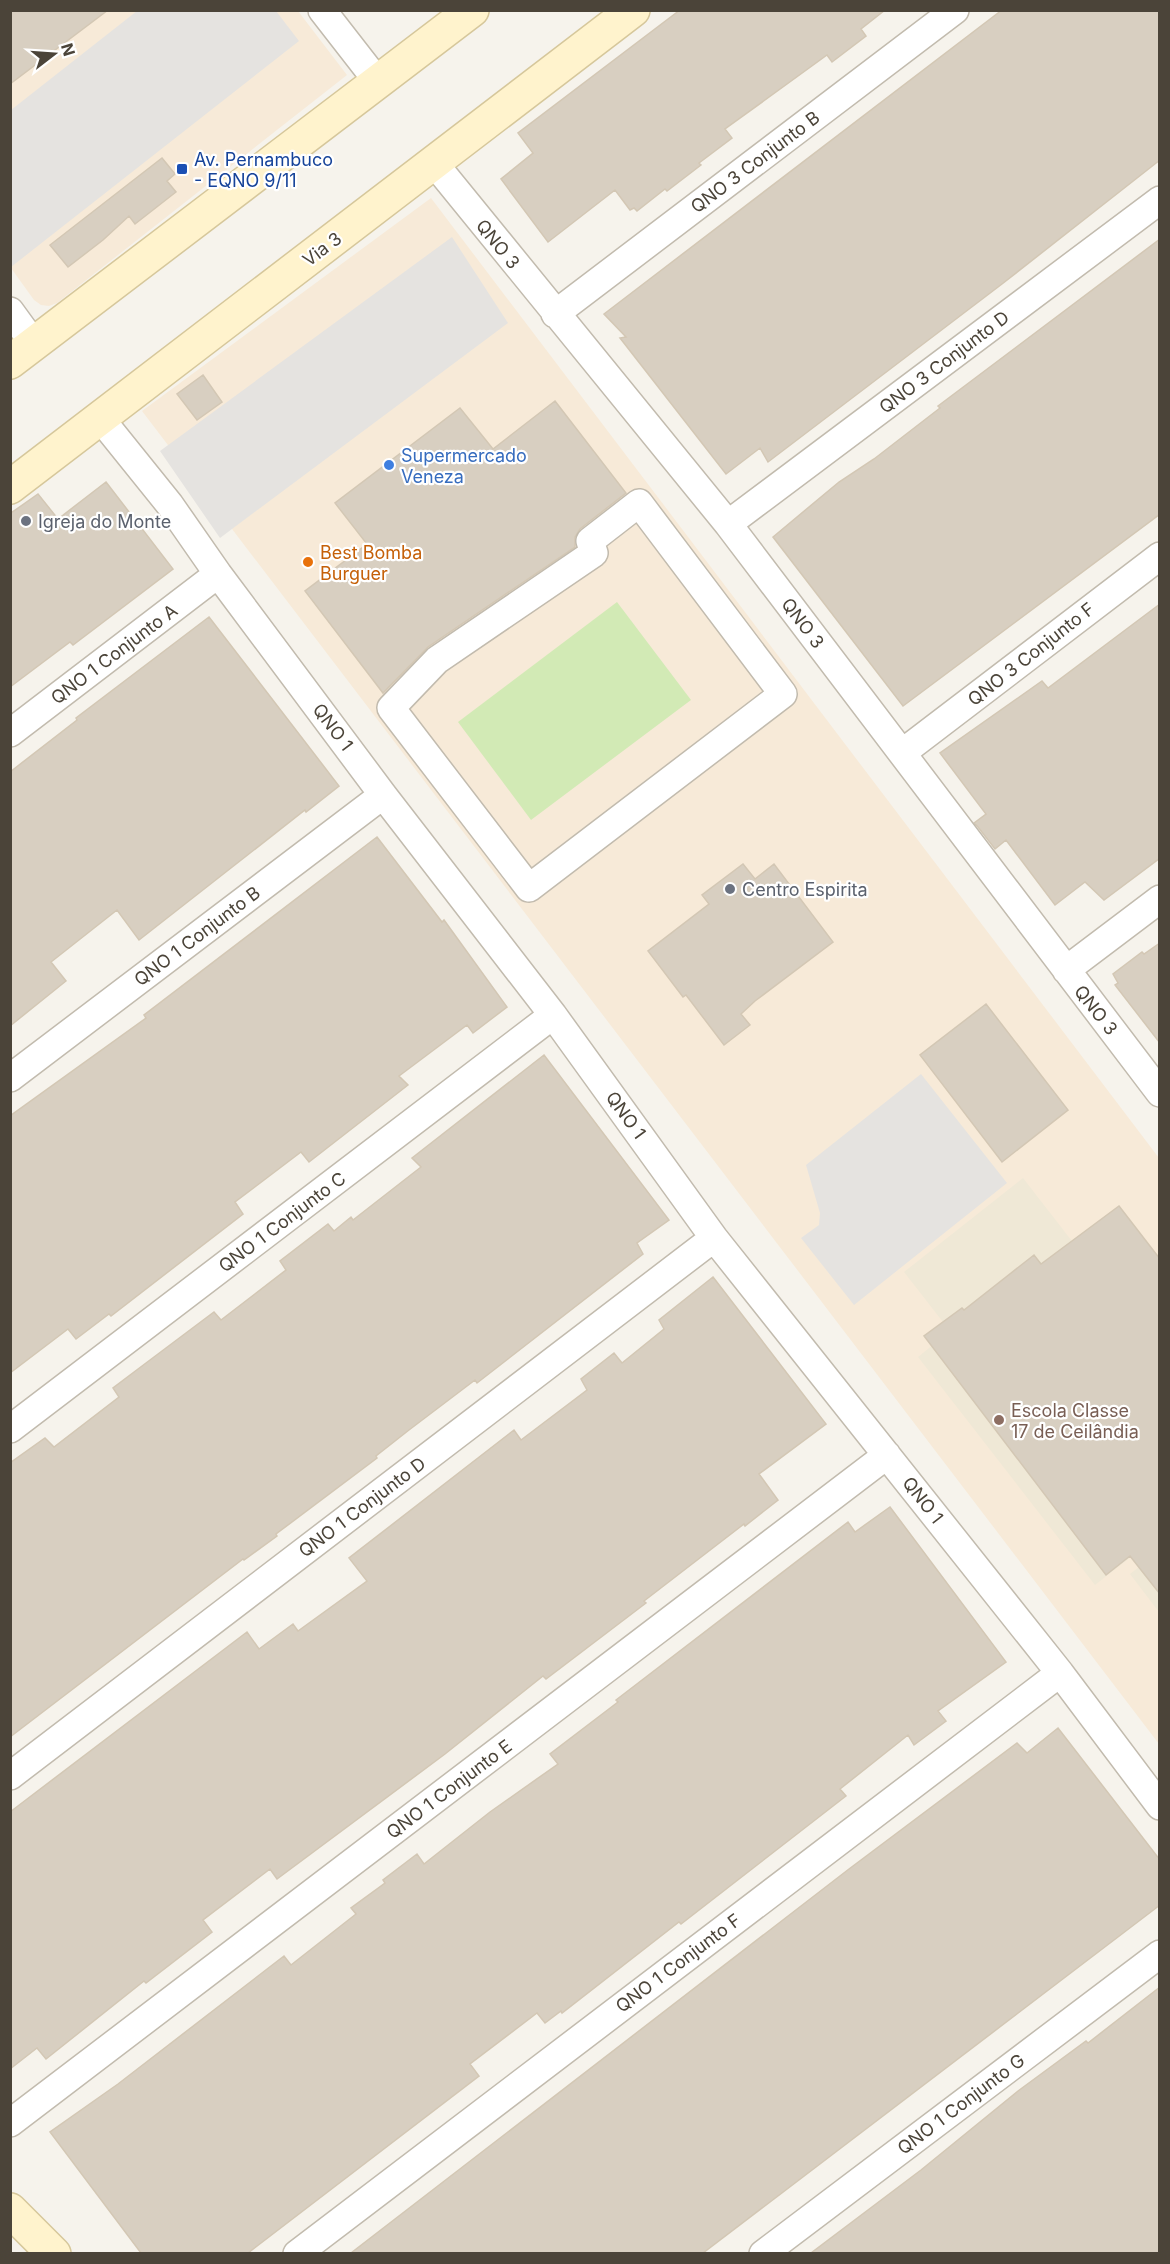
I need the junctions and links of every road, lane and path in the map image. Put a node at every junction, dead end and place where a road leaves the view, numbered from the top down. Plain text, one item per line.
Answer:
1 (322, 10) edge
2 (472, 10) edge
3 (633, 10) edge
4 (955, 10) edge
5 (378, 82) junction
6 (434, 163) junction
7 (1160, 200) edge
8 (10, 311) edge
9 (555, 315) junction
10 (22, 353) edge
11 (100, 418) junction
12 (10, 487) edge
13 (728, 525) junction
14 (1160, 556) edge
15 (218, 574) junction
16 (783, 693) joint
17 (10, 733) edge
18 (902, 753) junction
19 (383, 795) junction
20 (1160, 899) edge
21 (1066, 970) junction
22 (553, 1015) junction
23 (10, 1078) edge
24 (1160, 1092) edge
25 (714, 1238) junction
26 (10, 1429) edge
27 (887, 1455) junction
28 (1060, 1673) junction
29 (10, 1776) edge
30 (1160, 1806) edge
31 (1160, 1954) edge
32 (10, 2123) edge
33 (10, 2210) edge
34 (54, 2253) edge
35 (297, 2253) edge
36 (763, 2253) edge

1 - 5 street
2 - 5 main road
3 - 6 main road, Via 3
4 - 9 street, QNO 3 Conjunto B
5 - 10 main road
6 - 9 street, QNO 3
6 - 11 main road, Via 3
7 - 13 street, QNO 3 Conjunto D
8 - 10 street
9 - 13 street, QNO 3
11 - 12 main road, Via 3
11 - 15 street, QNO 1
13 - 18 street, QNO 3
14 - 18 street, QNO 3 Conjunto F
15 - 17 street, QNO 1 Conjunto A
15 - 19 street, QNO 1
16 - 16 street
18 - 21 street, QNO 3
19 - 22 street, QNO 1
19 - 23 street, QNO 1 Conjunto B
20 - 21 street
21 - 24 street, QNO 3
22 - 25 street, QNO 1
22 - 26 street, QNO 1 Conjunto C
25 - 27 street, QNO 1
25 - 29 street, QNO 1 Conjunto D
27 - 28 street, QNO 1
27 - 32 street, QNO 1 Conjunto E
28 - 30 street, QNO 1
28 - 35 street, QNO 1 Conjunto F
31 - 36 street, QNO 1 Conjunto G
33 - 34 main road

